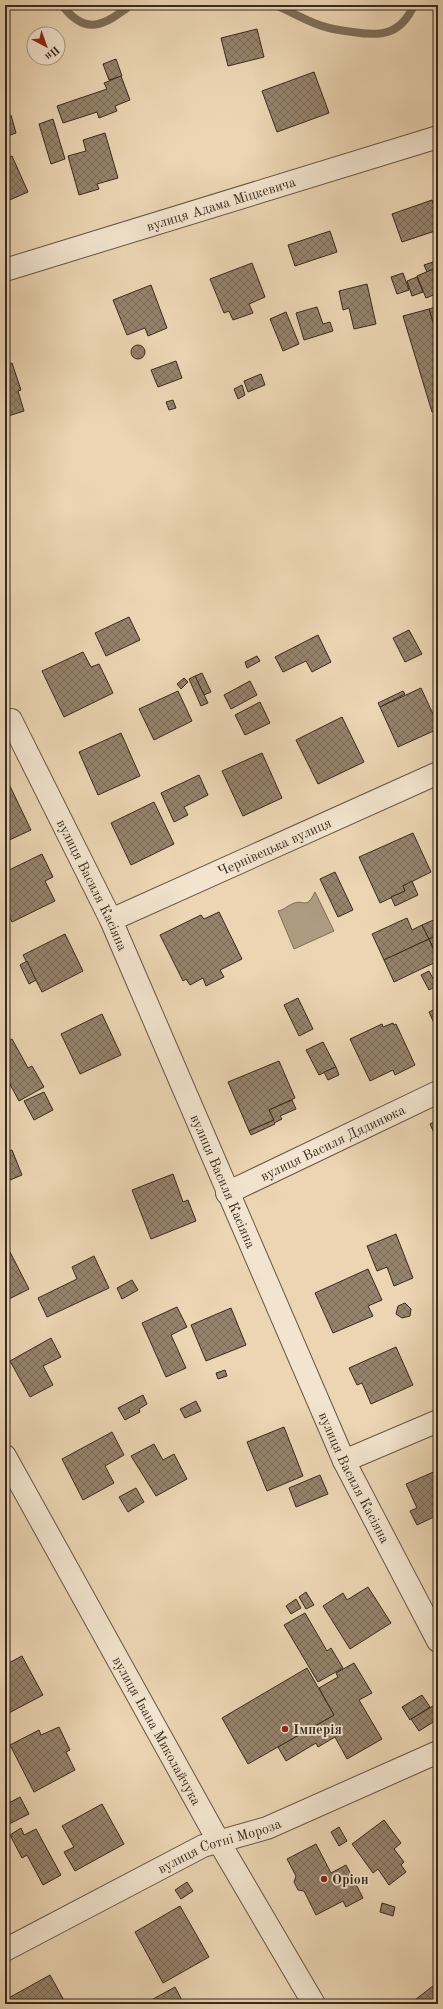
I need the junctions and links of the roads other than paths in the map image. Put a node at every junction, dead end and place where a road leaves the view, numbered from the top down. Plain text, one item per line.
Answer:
1 (438, 137) edge
2 (5, 270) edge
3 (11, 720) dead end
4 (438, 772) edge
5 (111, 920) junction
6 (438, 1092) edge
7 (227, 1193) junction
8 (438, 1421) edge
9 (5, 1456) edge
10 (344, 1461) junction
11 (438, 1641) edge
12 (438, 1752) edge
13 (219, 1842) junction
14 (5, 1950) edge
15 (314, 2004) edge

1 - 2 street, вулиця Адама Міцкевича
3 - 5 street, вулиця Василя Касіяна
4 - 5 street, Чернівецька вулиця
5 - 7 street, вулиця Василя Касіяна
6 - 7 street, вулиця Василя Дядинюка
7 - 10 street, вулиця Василя Касіяна
8 - 10 street
9 - 13 street, вулиця Івана Миколайчука
10 - 11 street, вулиця Василя Касіяна
12 - 13 street, вулиця Сотні Мороза
13 - 14 street, вулиця Сотні Мороза
13 - 15 street, вулиця Івана Миколайчука

